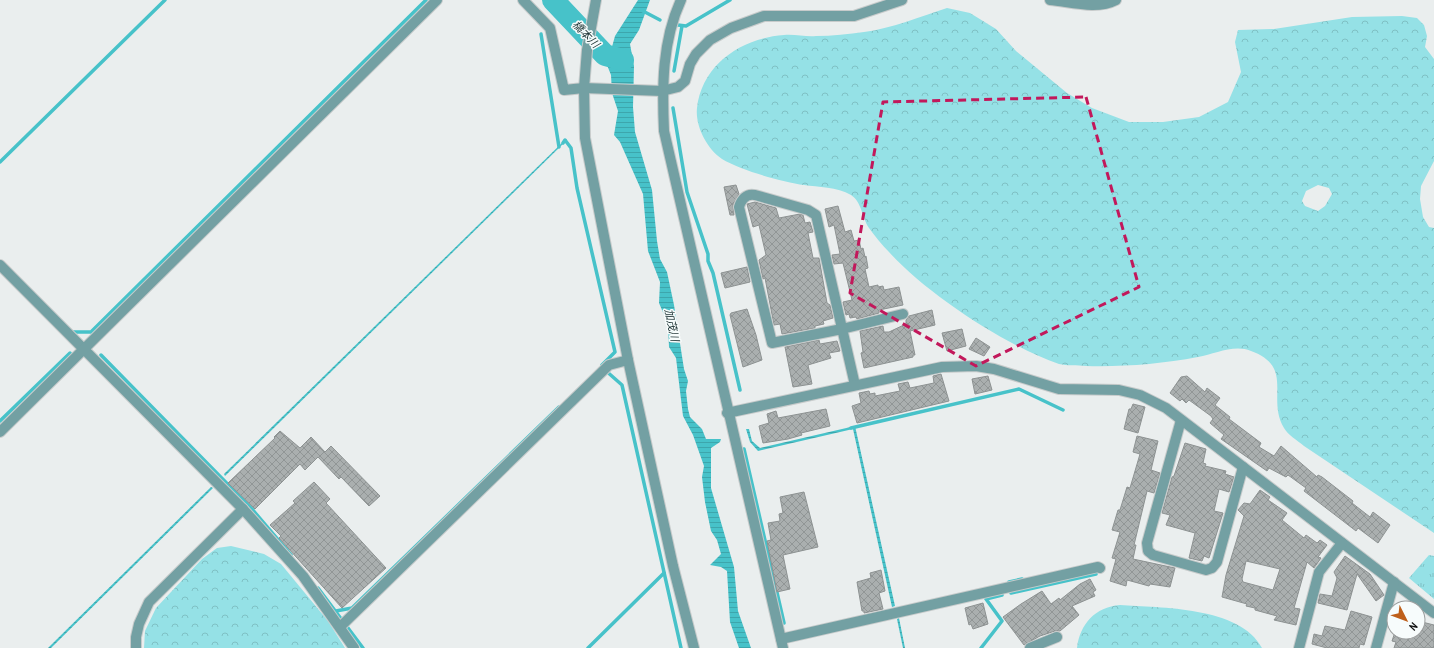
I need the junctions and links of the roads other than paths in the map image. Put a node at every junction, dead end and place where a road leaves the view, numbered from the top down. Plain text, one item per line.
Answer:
1 (437, 0) edge
2 (523, 0) edge
3 (596, 0) edge
4 (681, 0) edge
5 (902, 0) edge
6 (1050, 0) edge
7 (1116, 0) edge
8 (584, 88) junction
9 (662, 91) junction
10 (0, 265) edge
11 (903, 314) dead end
12 (842, 329) junction
13 (84, 349) junction
14 (628, 360) junction
15 (855, 385) junction
16 (727, 413) junction
17 (1181, 420) junction
18 (0, 432) edge
19 (1244, 467) junction
20 (243, 509) junction
21 (1342, 542) junction
22 (1100, 568) dead end
23 (1394, 582) junction
24 (1434, 613) edge
25 (340, 627) junction
26 (1057, 637) dead end
27 (782, 644) edge
28 (136, 648) edge
29 (354, 648) edge
30 (694, 648) edge
31 (1030, 648) edge
32 (1299, 648) edge
33 (1376, 648) edge

1 - 13 street
2 - 8 street
3 - 8 street
4 - 9 street
5 - 9 street
6 - 7 street
8 - 9 street
8 - 14 street
9 - 16 street
10 - 13 street
11 - 12 street
12 - 12 street
12 - 15 street
13 - 18 street
13 - 20 street
14 - 25 street
14 - 30 street
15 - 16 street
15 - 17 street
16 - 27 street
17 - 19 street
17 - 19 street
19 - 21 street
20 - 25 street
20 - 28 street
21 - 23 street
21 - 32 street
22 - 27 street
23 - 24 street
23 - 33 street
25 - 29 street
26 - 31 street

